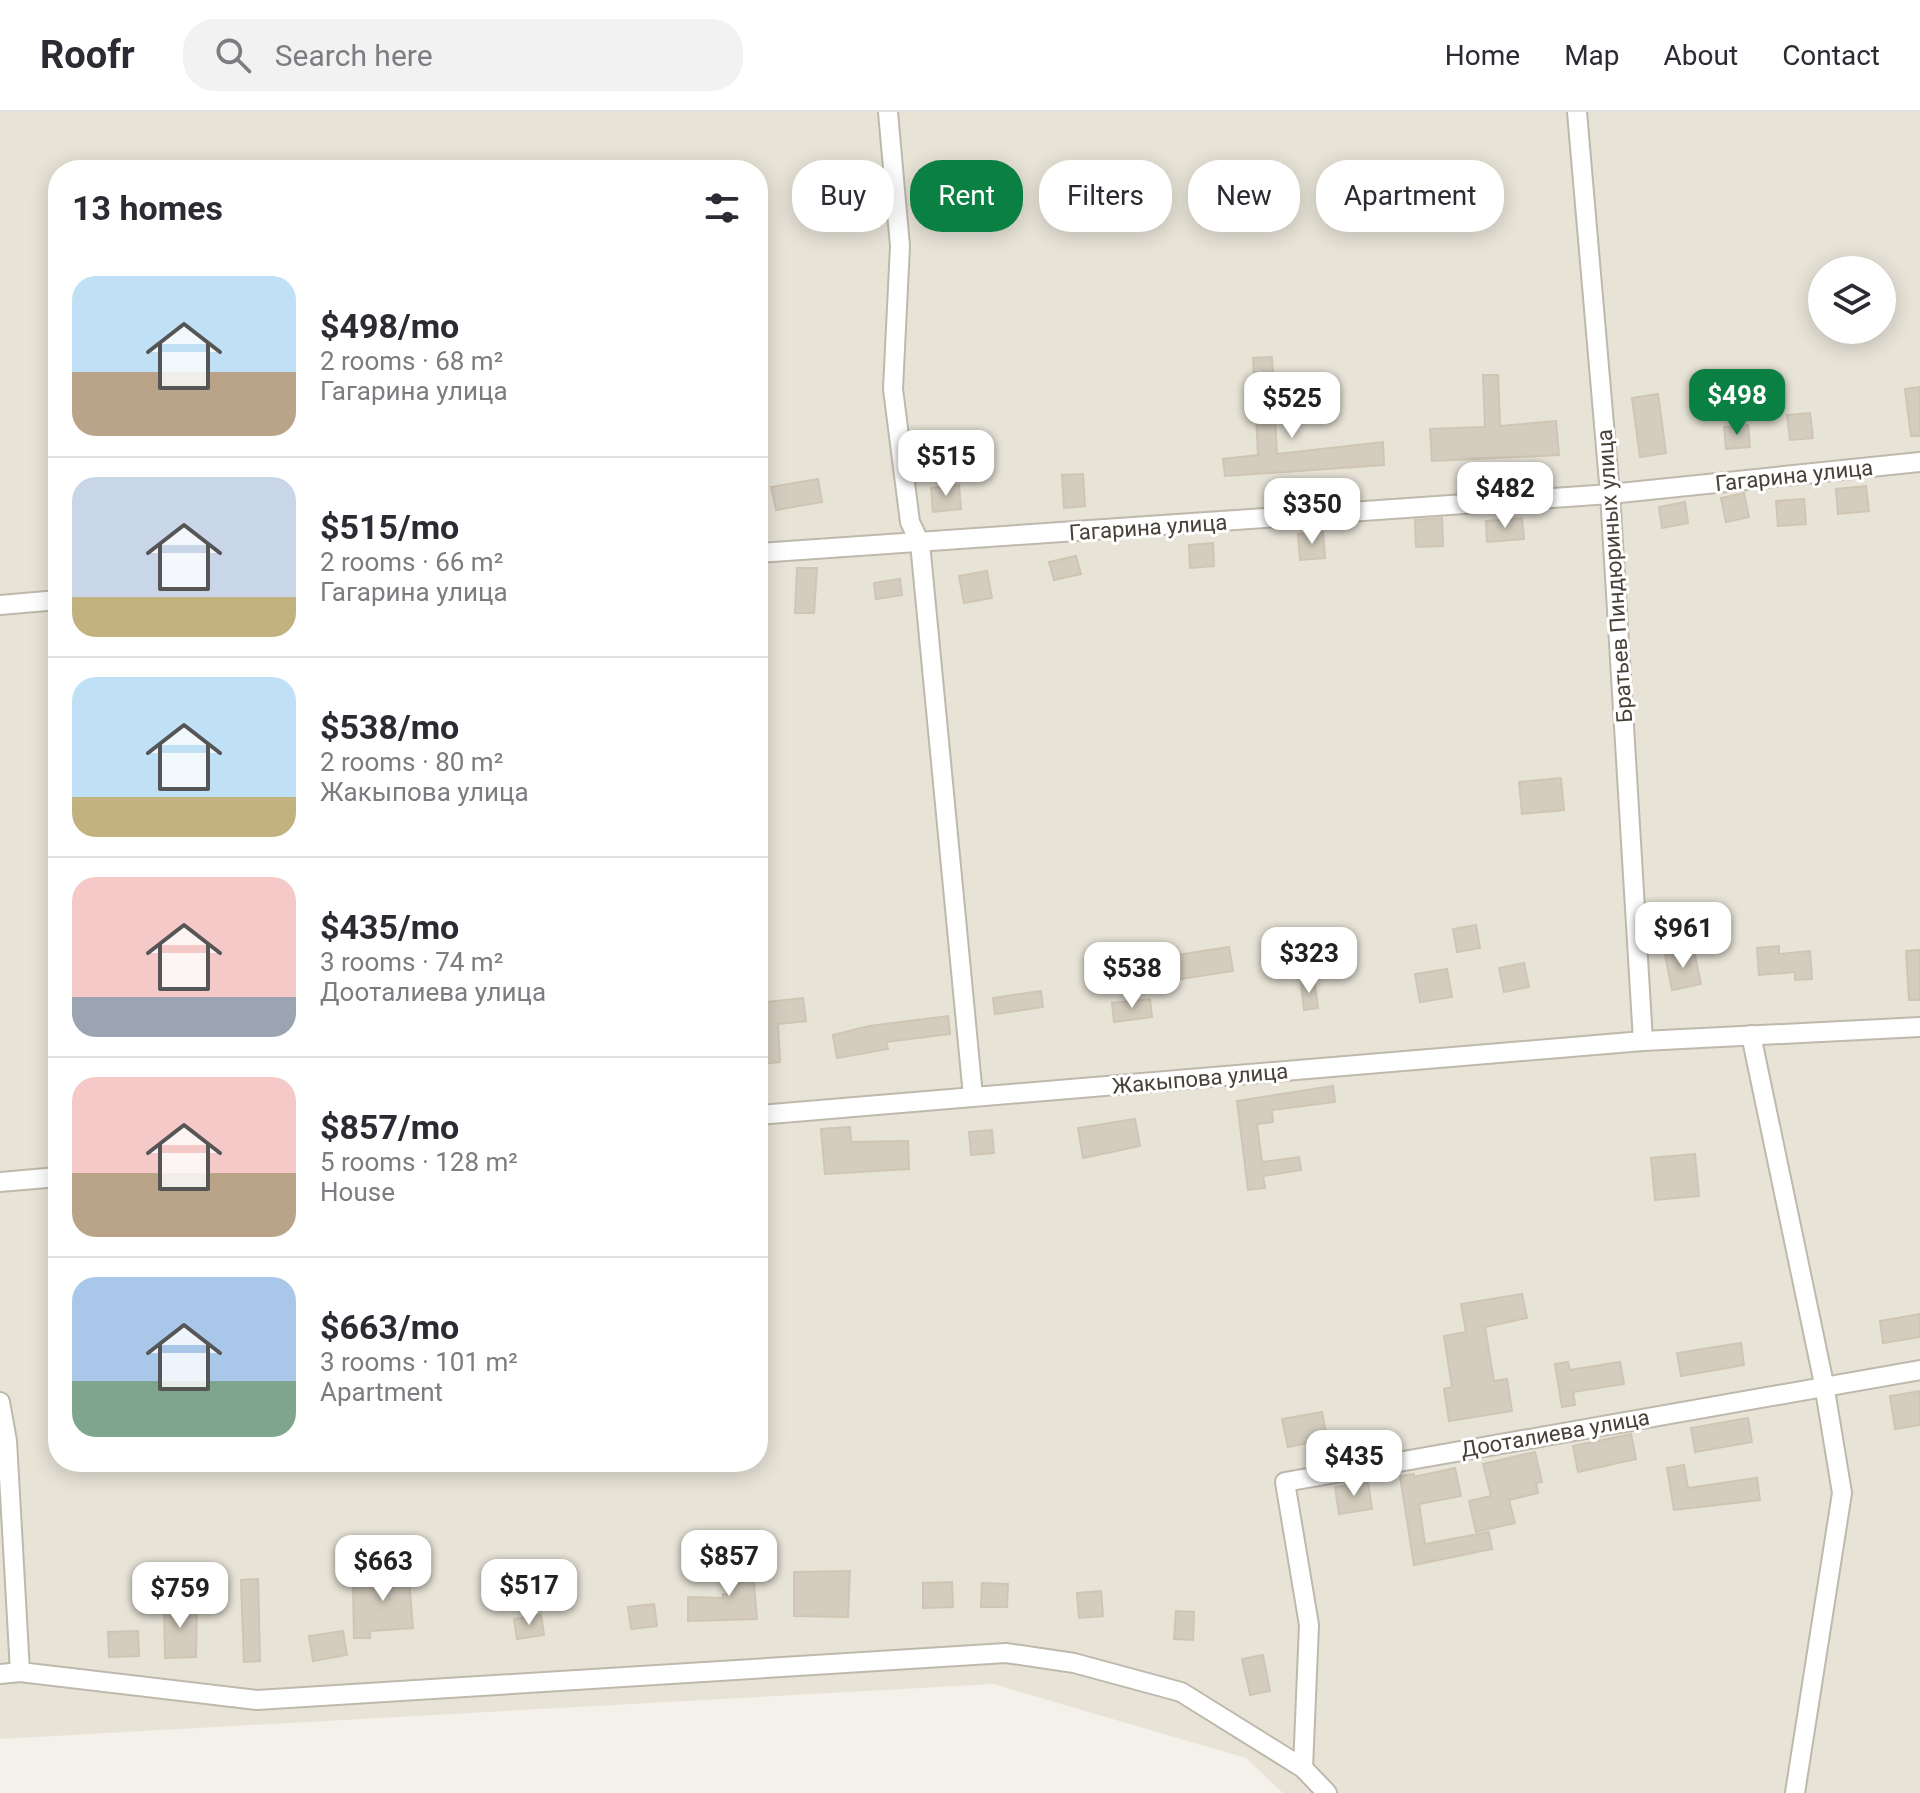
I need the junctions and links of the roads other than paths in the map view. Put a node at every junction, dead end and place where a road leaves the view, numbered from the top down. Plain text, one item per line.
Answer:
1 (888, 112) edge
2 (1577, 112) edge
3 (1920, 462) edge
4 (1610, 494) junction
5 (920, 543) junction
6 (768, 552) edge
7 (48, 601) edge
8 (0, 605) edge
9 (1920, 1027) edge
10 (1751, 1035) junction
11 (1643, 1041) junction
12 (973, 1096) junction
13 (768, 1114) edge
14 (48, 1178) edge
15 (0, 1182) edge
16 (1920, 1370) edge
17 (1824, 1384) junction
18 (0, 1402) edge
19 (20, 1672) junction
20 (0, 1674) edge
21 (1303, 1768) junction
22 (1327, 1793) edge
23 (1795, 1793) edge

1 - 5 street
2 - 4 street, Братьев Пиндюриных улица
3 - 4 street, Гагарина улица
4 - 5 street, Гагарина улица
4 - 11 street, Братьев Пиндюриных улица
5 - 6 street, Гагарина улица
5 - 12 street
7 - 8 street
9 - 10 street, Жакыпова улица
10 - 11 street, Жакыпова улица
10 - 17 street
11 - 12 street, Жакыпова улица
12 - 13 street, Жакыпова улица
14 - 15 street
16 - 17 street, Дооталиева улица
17 - 21 street, Дооталиева улица
17 - 23 street
18 - 19 street
19 - 20 street
19 - 21 street
21 - 22 street

